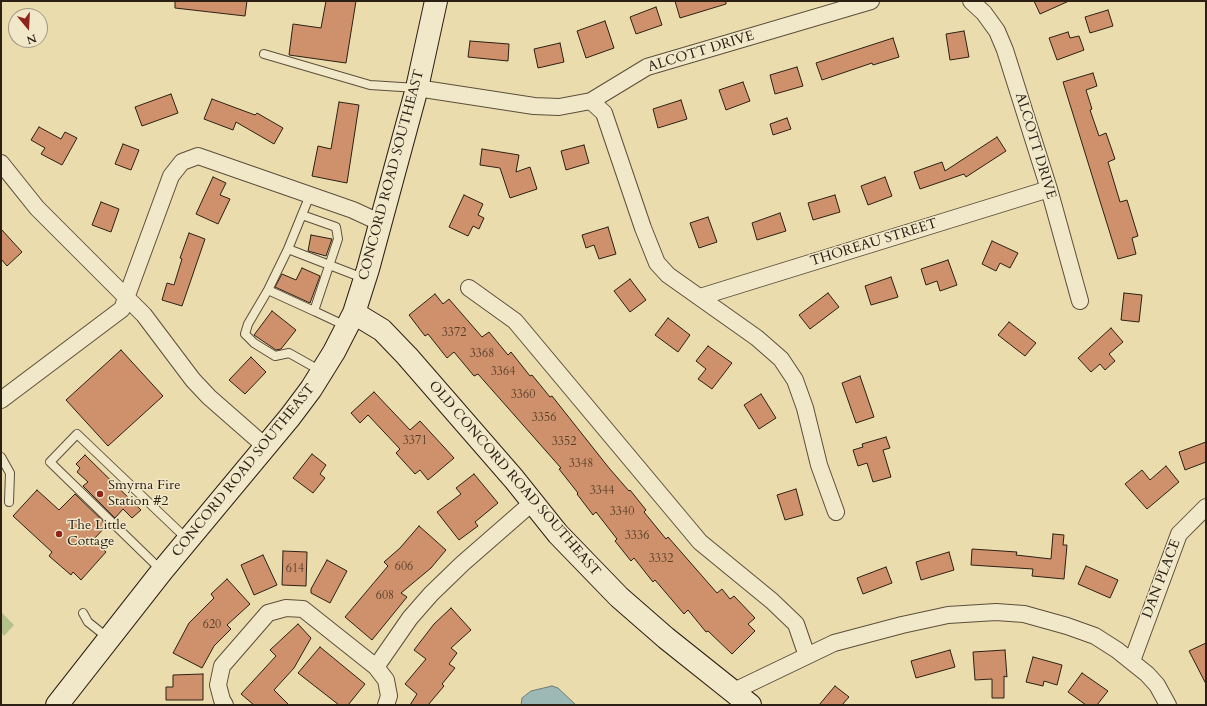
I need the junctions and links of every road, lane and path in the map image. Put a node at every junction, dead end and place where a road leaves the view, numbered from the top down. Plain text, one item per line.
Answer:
1 (436, 1) edge
2 (871, 1) edge
3 (971, 1) edge
4 (264, 54) dead end
5 (417, 88) junction
6 (591, 101) junction
7 (1, 163) edge
8 (1048, 189) junction
9 (310, 195) junction
10 (302, 215) junction
11 (381, 223) junction
12 (288, 249) junction
13 (329, 267) junction
14 (365, 279) junction
15 (468, 288) dead end
16 (268, 290) junction
17 (126, 296) junction
18 (700, 297) junction
19 (1080, 301) dead end
20 (314, 311) junction
21 (350, 320) junction
22 (322, 372) junction
23 (2, 398) edge
24 (266, 447) junction
25 (1, 457) edge
26 (8, 502) dead end
27 (533, 502) junction
28 (1206, 507) edge
29 (836, 512) dead end
30 (188, 541) junction
31 (162, 571) junction
32 (83, 613) dead end
33 (109, 639) junction
34 (806, 656) junction
35 (1132, 661) junction
36 (376, 667) junction
37 (734, 692) junction
38 (57, 705) edge
39 (226, 705) edge
40 (386, 705) edge
41 (750, 705) edge
42 (1168, 705) edge

1 - 5 street, CONCORD ROAD SOUTHEAST
2 - 6 street, ALCOTT DRIVE
3 - 8 street, ALCOTT DRIVE
4 - 5 lane
5 - 6 street, ALCOTT DRIVE
5 - 11 street, CONCORD ROAD SOUTHEAST
6 - 18 street
7 - 17 street
8 - 18 street, THOREAU STREET
8 - 19 street, ALCOTT DRIVE
9 - 10 lane
9 - 11 street
9 - 17 street
10 - 12 lane
10 - 13 lane
11 - 14 street, CONCORD ROAD SOUTHEAST
12 - 13 lane
12 - 16 lane
13 - 14 lane
13 - 20 lane
14 - 21 street, CONCORD ROAD SOUTHEAST
15 - 34 street
16 - 20 lane
16 - 22 lane
17 - 23 street
17 - 24 street
18 - 29 street
20 - 21 lane
21 - 22 street, CONCORD ROAD SOUTHEAST
21 - 27 street, OLD CONCORD ROAD SOUTHEAST
22 - 24 street, CONCORD ROAD SOUTHEAST
24 - 30 street, CONCORD ROAD SOUTHEAST
25 - 26 lane
27 - 36 street
27 - 37 street, OLD CONCORD ROAD SOUTHEAST
28 - 35 street, DAN PLACE
30 - 31 street, CONCORD ROAD SOUTHEAST
30 - 31 lane
31 - 33 street, CONCORD ROAD SOUTHEAST
32 - 33 lane
33 - 38 street, CONCORD ROAD SOUTHEAST
34 - 35 street
34 - 37 street
35 - 42 street
36 - 39 street
36 - 40 street
37 - 41 street, OLD CONCORD ROAD SOUTHEAST

